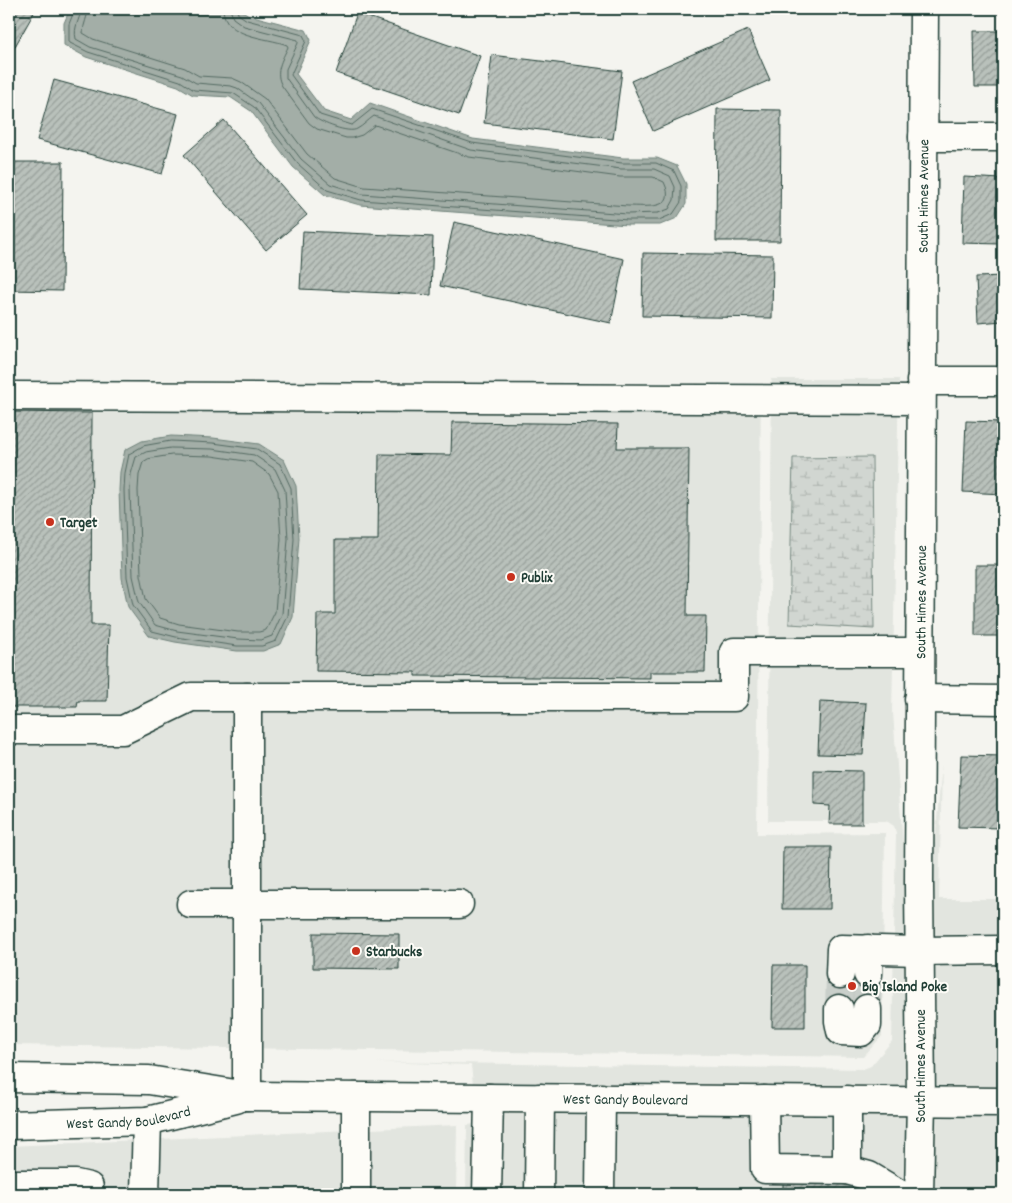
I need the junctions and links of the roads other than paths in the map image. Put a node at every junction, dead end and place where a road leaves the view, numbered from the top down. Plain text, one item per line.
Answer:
1 (924, 9) edge
2 (923, 137) junction
3 (1003, 137) edge
4 (1003, 381) edge
5 (921, 390) junction
6 (9, 396) edge
7 (920, 652) junction
8 (247, 697) junction
9 (919, 699) junction
10 (1003, 700) edge
11 (9, 730) edge
12 (190, 904) dead end
13 (247, 904) junction
14 (459, 904) dead end
15 (1003, 950) edge
16 (919, 951) junction
17 (840, 974) tunnel mouth
18 (839, 1009) tunnel mouth
19 (867, 1009) tunnel mouth
20 (9, 1078) edge
21 (247, 1096) junction
22 (356, 1097) junction
23 (489, 1098) junction
24 (540, 1098) junction
25 (601, 1098) junction
26 (764, 1100) junction
27 (847, 1100) junction
28 (921, 1101) junction
29 (1003, 1102) edge
30 (147, 1121) junction
31 (9, 1125) edge
32 (847, 1170) junction
33 (9, 1184) edge
34 (89, 1194) edge
35 (146, 1194) edge
36 (356, 1194) edge
37 (487, 1194) edge
38 (539, 1194) edge
39 (600, 1194) edge
40 (899, 1194) edge
41 (919, 1194) edge

1 - 2 street, South Himes Avenue
2 - 3 street
2 - 5 street, South Himes Avenue
4 - 5 street
5 - 6 street
5 - 7 street, South Himes Avenue
7 - 8 street
7 - 9 street, South Himes Avenue
8 - 11 street
8 - 13 street
9 - 10 street
9 - 16 street, South Himes Avenue
12 - 13 street
13 - 14 street
13 - 21 street
15 - 16 street
16 - 17 street
16 - 28 street, South Himes Avenue
18 - 19 street
20 - 21 street, West Gandy Boulevard
21 - 22 street, West Gandy Boulevard
21 - 30 street, West Gandy Boulevard
22 - 23 street, West Gandy Boulevard
22 - 36 street
23 - 24 street, West Gandy Boulevard
23 - 37 street
24 - 25 street, West Gandy Boulevard
24 - 38 street
25 - 26 street, West Gandy Boulevard
25 - 39 street
26 - 27 street, West Gandy Boulevard
26 - 32 street
27 - 28 street, West Gandy Boulevard
27 - 32 street
28 - 29 street, West Gandy Boulevard
28 - 41 street, South Himes Avenue
30 - 31 street, West Gandy Boulevard
30 - 35 street
32 - 40 street
33 - 34 street

